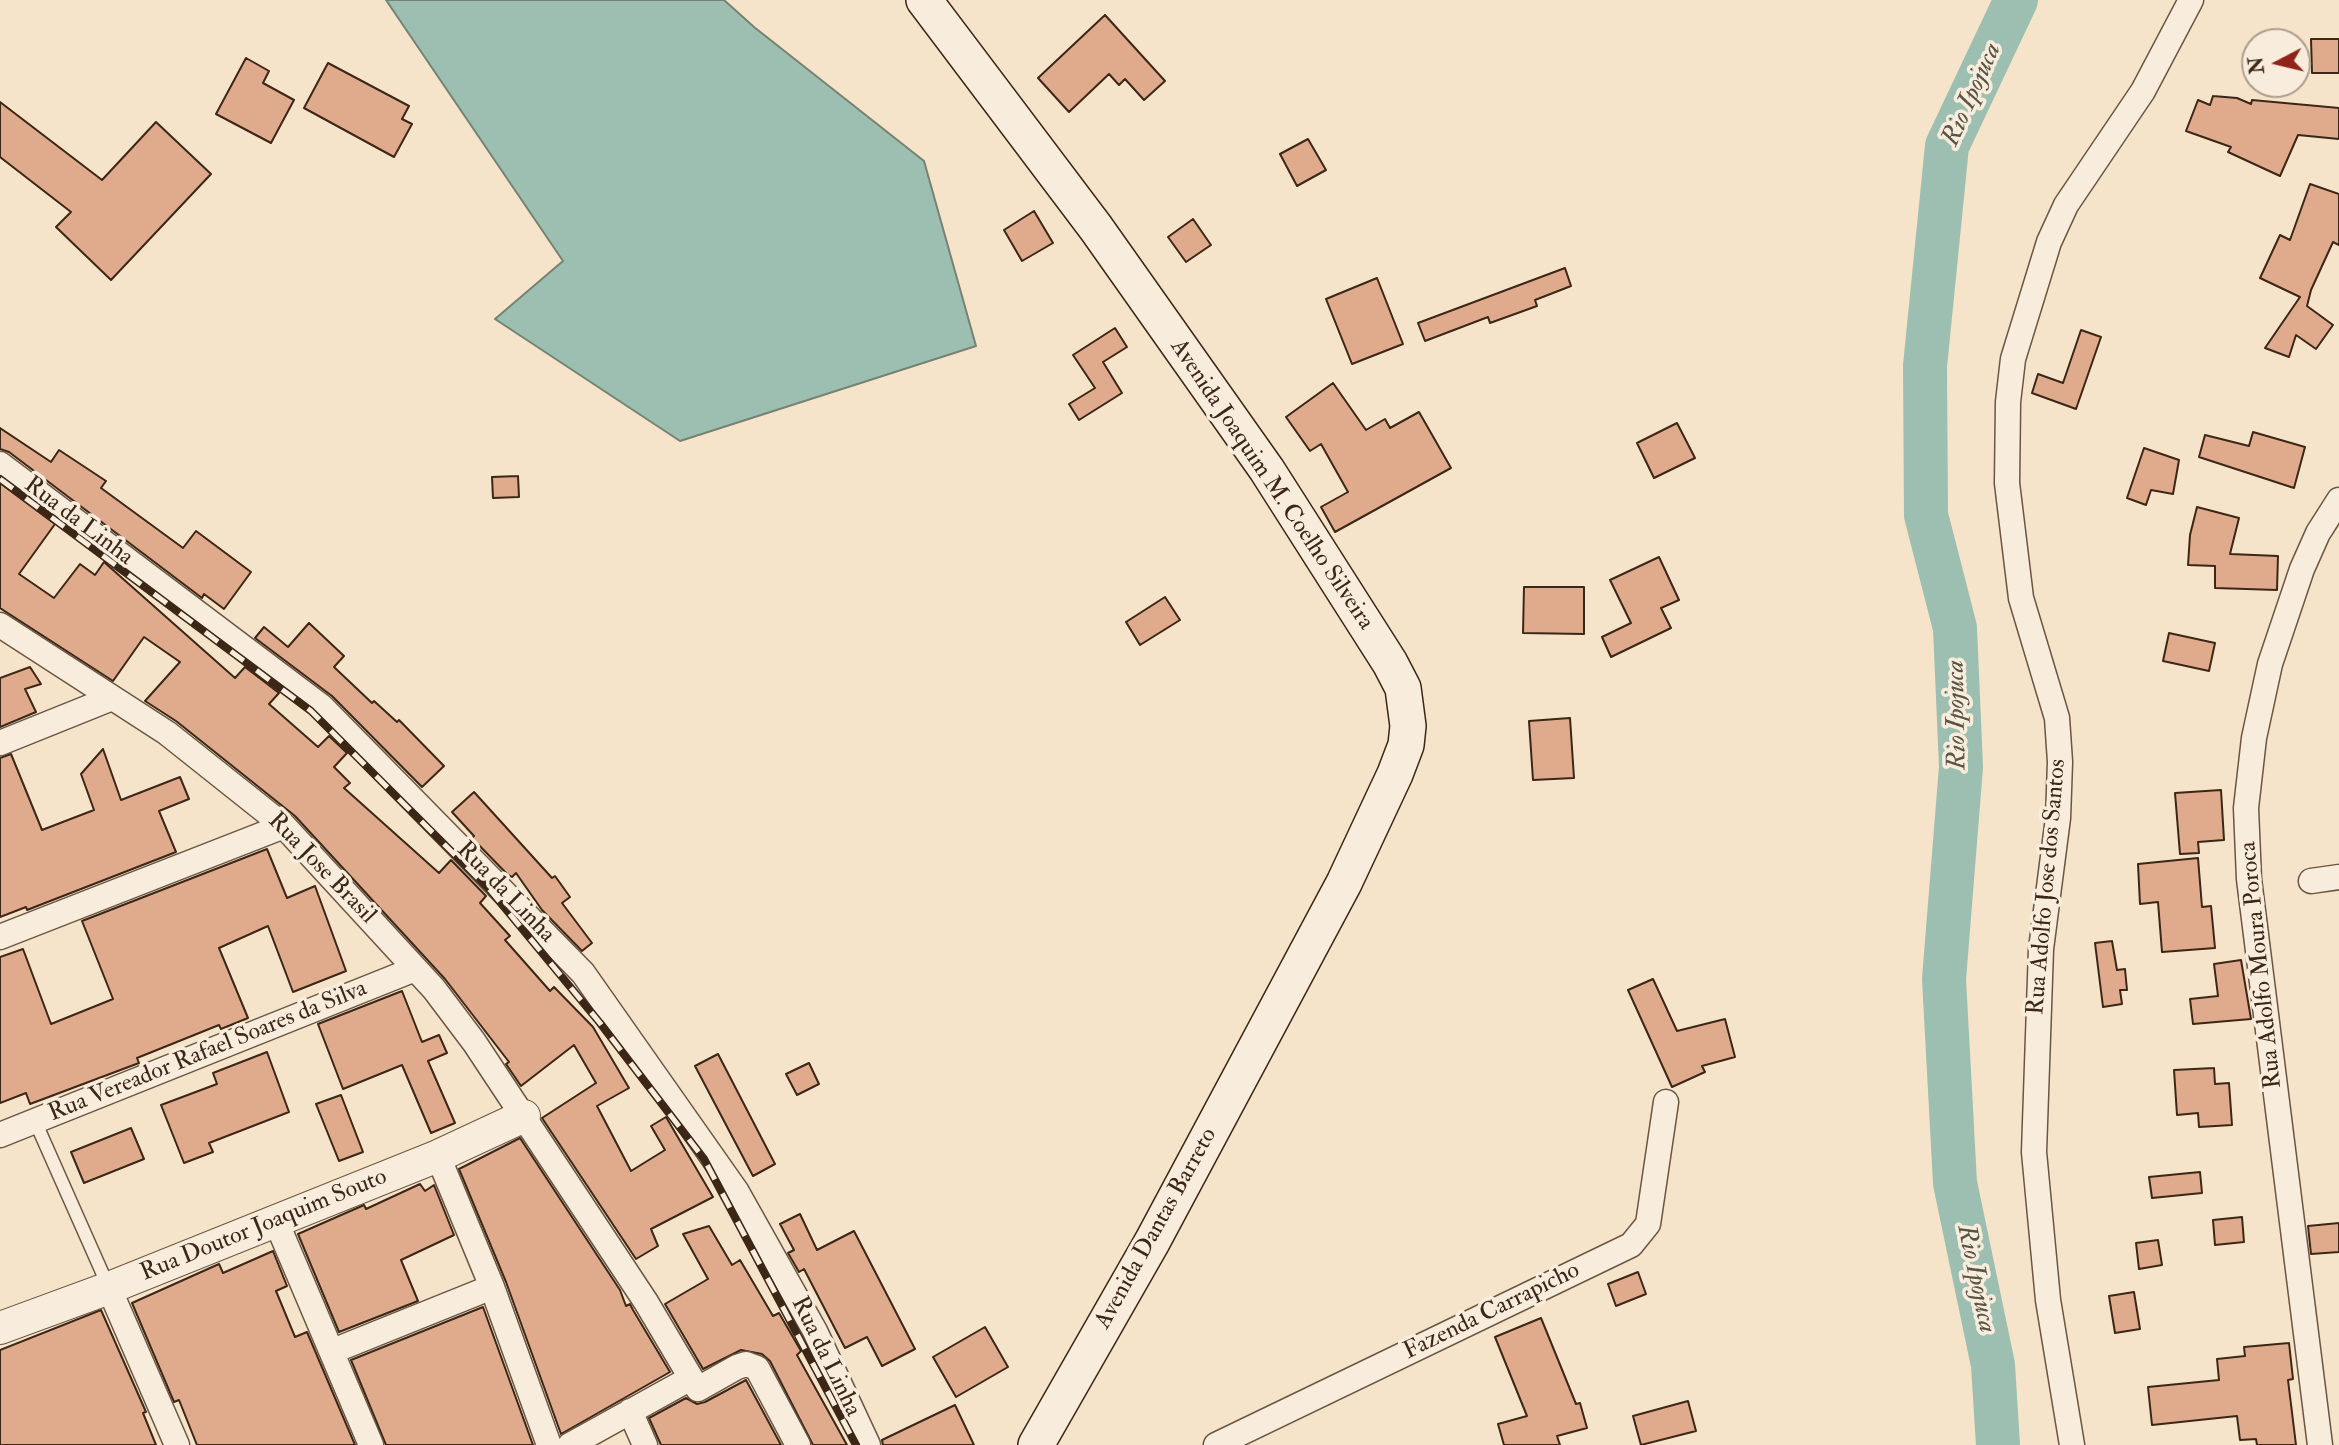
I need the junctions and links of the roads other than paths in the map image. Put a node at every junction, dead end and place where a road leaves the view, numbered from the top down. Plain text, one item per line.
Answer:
1 (924, 0) edge
2 (2191, 0) edge
3 (0, 464) edge
4 (2339, 500) edge
5 (0, 625) edge
6 (112, 698) junction
7 (0, 743) edge
8 (284, 826) junction
9 (2339, 877) edge
10 (2311, 881) dead end
11 (0, 937) edge
12 (415, 969) junction
13 (1275, 1011) joint
14 (1666, 1102) dead end
15 (524, 1116) junction
16 (35, 1121) junction
17 (0, 1135) edge
18 (438, 1156) junction
19 (276, 1221) junction
20 (492, 1287) junction
21 (109, 1288) junction
22 (0, 1328) edge
23 (333, 1351) junction
24 (691, 1378) junction
25 (630, 1411) junction
26 (576, 1444) edge
27 (177, 1445) edge
28 (371, 1445) edge
29 (549, 1445) edge
30 (645, 1445) edge
31 (797, 1445) edge
32 (868, 1445) edge
33 (1036, 1445) edge
34 (1216, 1445) edge
35 (2072, 1445) edge
36 (2320, 1445) edge

1 - 13 main road, Avenida Joaquim M. Coelho Silveira
2 - 35 street, Rua Adolfo Jose dos Santos
3 - 32 street, Rua da Linha
4 - 36 street, Rua Adolfo Moura Poroca
5 - 6 street, Rua Jose Brasil
6 - 7 street
6 - 8 street, Rua Jose Brasil
8 - 11 street
8 - 12 street, Rua Jose Brasil
9 - 10 street
12 - 15 street, Rua Jose Brasil
12 - 16 street, Rua Vereador Rafael Soares da Silva
13 - 33 main road, Avenida Dantas Barreto
14 - 34 street, Fazenda Carrapicho
15 - 18 street, Rua Doutor Joaquim Souto
15 - 24 street, Rua Jose Brasil
16 - 17 street, Rua Vereador Rafael Soares da Silva
16 - 21 lane
18 - 19 street, Rua Doutor Joaquim Souto
18 - 20 street
19 - 21 street, Rua Doutor Joaquim Souto
19 - 23 street
20 - 23 street
20 - 29 street
21 - 22 street, Rua Doutor Joaquim Souto
21 - 27 street
23 - 28 street
24 - 25 street
24 - 31 street
25 - 26 street
25 - 30 street

